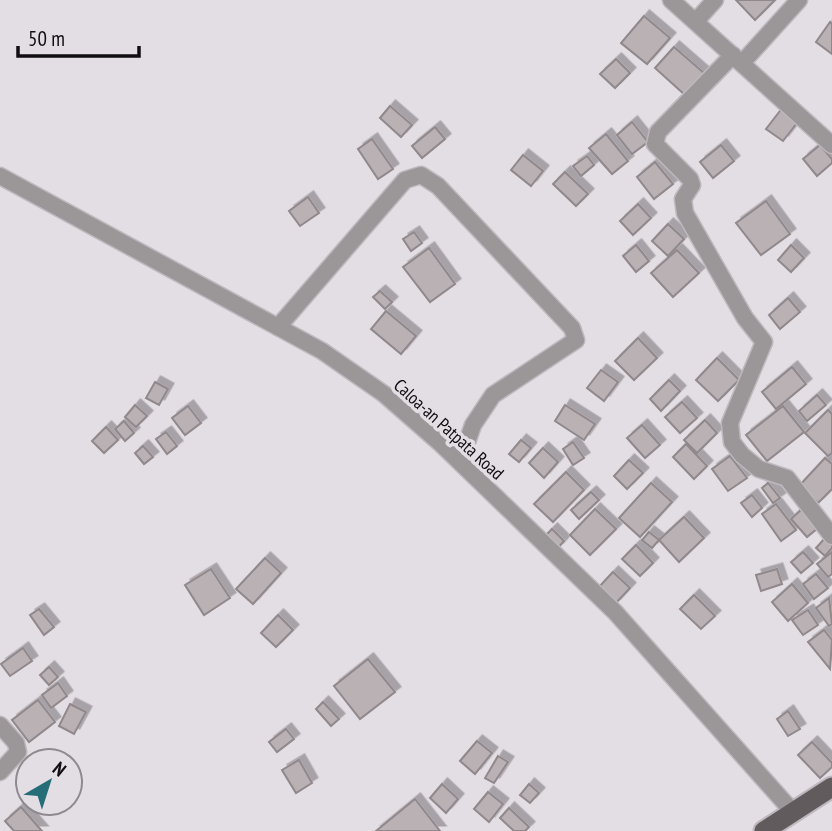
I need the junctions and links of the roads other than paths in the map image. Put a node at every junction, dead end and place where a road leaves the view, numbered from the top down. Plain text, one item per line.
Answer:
1 (671, 0) edge
2 (715, 0) edge
3 (799, 0) edge
4 (696, 21) junction
5 (738, 59) junction
6 (832, 145) edge
7 (0, 176) edge
8 (278, 327) junction
9 (460, 462) junction
10 (832, 536) edge
11 (0, 725) edge
12 (0, 772) edge
13 (832, 787) edge
14 (793, 812) junction
15 (764, 831) edge

1 - 4 street
2 - 4 street
3 - 5 street
4 - 5 street
5 - 6 street
5 - 10 street
7 - 8 street, Caloa-an Patpata Road
8 - 9 street, Caloa-an Patpata Road
8 - 9 street
9 - 14 street, Caloa-an Patpata Road
11 - 12 street
13 - 14 main road
14 - 15 main road

